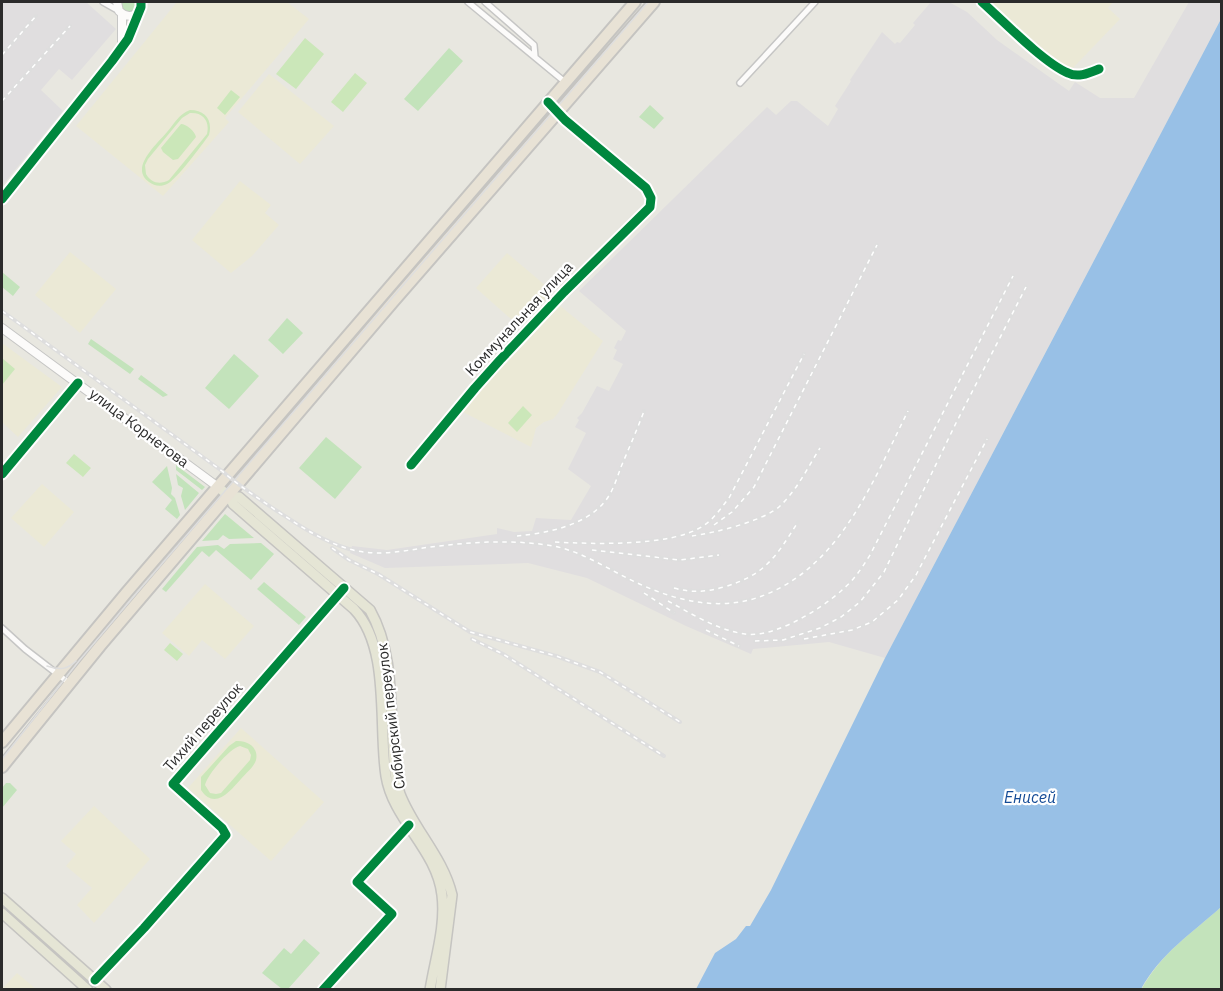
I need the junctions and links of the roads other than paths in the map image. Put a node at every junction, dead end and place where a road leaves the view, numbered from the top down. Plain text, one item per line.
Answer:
1 (103, 2) edge
2 (117, 2) edge
3 (468, 2) edge
4 (485, 2) edge
5 (635, 2) edge
6 (654, 2) edge
7 (814, 2) edge
8 (982, 2) edge
9 (141, 4) edge
10 (120, 12) junction
11 (122, 45) junction
12 (535, 56) junction
13 (1099, 69) dead end
14 (565, 82) junction
15 (740, 83) dead end
16 (548, 102) junction
17 (558, 112) junction
18 (2, 199) edge
19 (2, 328) edge
20 (78, 383) junction
21 (411, 465) dead end
22 (2, 474) edge
23 (218, 487) junction
24 (229, 496) junction
25 (341, 591) junction
26 (2, 628) edge
27 (55, 672) junction
28 (71, 684) junction
29 (2, 742) edge
30 (2, 767) edge
31 (409, 825) junction
32 (437, 865) junction
33 (2, 898) edge
34 (3, 915) edge
35 (447, 918) junction
36 (95, 980) junction
37 (88, 990) edge
38 (106, 990) edge
39 (323, 990) edge
40 (430, 990) edge
41 (440, 990) edge

1 - 10 street
2 - 10 street
3 - 12 street
4 - 12 street
5 - 14 highway
6 - 17 highway
7 - 15 street
8 - 13 street
9 - 10 street
9 - 11 street
10 - 11 street
11 - 18 street
12 - 14 street
14 - 16 highway
16 - 17 street
16 - 23 highway
17 - 21 street, Коммунальная улица
17 - 24 highway
19 - 20 street, улица Корнетова
20 - 22 street
20 - 23 street, улица Корнетова
23 - 24 main road, Сибирский переулок
23 - 27 highway
24 - 25 main road, Сибирский переулок
24 - 28 highway
25 - 31 main road, Сибирский переулок
25 - 32 main road, Сибирский переулок
25 - 36 street, Тихий переулок
26 - 27 street
27 - 28 street
27 - 29 highway
28 - 30 highway
31 - 32 main road, Сибирский переулок
31 - 39 street
32 - 35 main road, Сибирский переулок
33 - 36 main road
34 - 37 main road
35 - 40 main road, Сибирский переулок
35 - 41 main road, Сибирский переулок
36 - 38 main road

